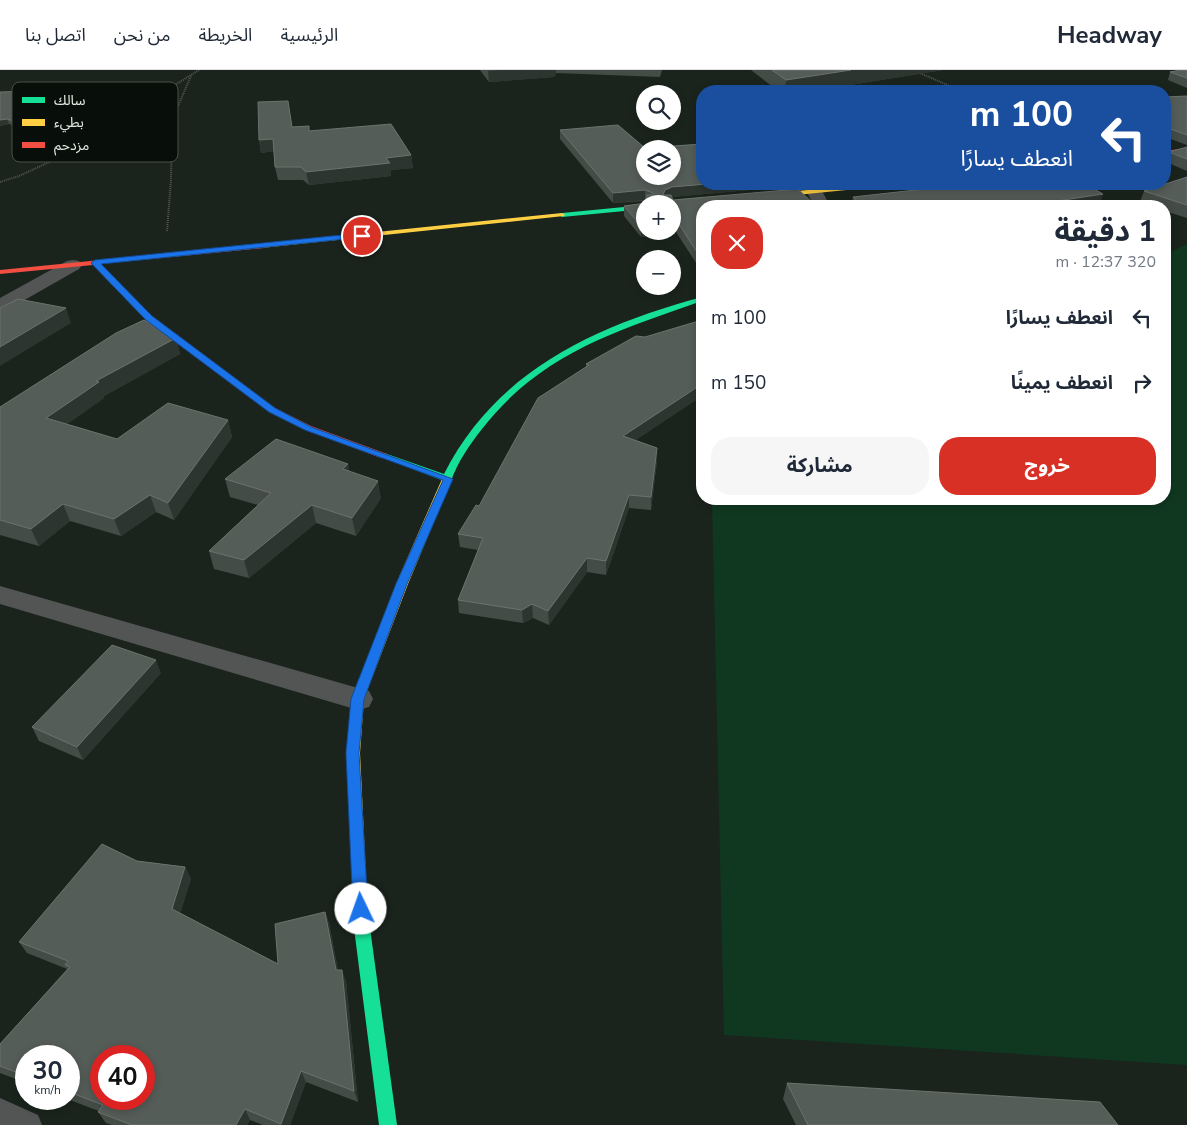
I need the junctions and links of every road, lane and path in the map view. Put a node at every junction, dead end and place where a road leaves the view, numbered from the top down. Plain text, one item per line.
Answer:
1 (199, 70) edge
2 (913, 70) edge
3 (192, 76) junction
4 (178, 84) edge
5 (947, 85) edge
6 (178, 107) edge
7 (1187, 150) edge
8 (1171, 152) edge
9 (49, 162) edge
10 (171, 162) edge
11 (0, 182) edge
12 (832, 190) edge
13 (814, 192) junction
14 (758, 197) edge
15 (819, 200) edge
16 (636, 208) edge
17 (165, 256) junction
18 (95, 263) junction
19 (73, 265) junction
20 (0, 272) edge
21 (696, 301) edge
22 (0, 306) edge
23 (448, 479) junction
24 (0, 595) edge
25 (358, 699) junction
26 (0, 1111) edge
27 (28, 1125) edge
28 (388, 1125) edge

1 - 3 path
2 - 5 path
3 - 4 path
3 - 6 path
7 - 8 street
9 - 11 path
10 - 17 path
12 - 13 street
13 - 14 street
13 - 15 street
16 - 17 street
17 - 18 street
18 - 19 street
18 - 23 street
19 - 20 street
19 - 22 street
21 - 23 street
23 - 25 street
24 - 25 street
25 - 28 street
26 - 27 lane

